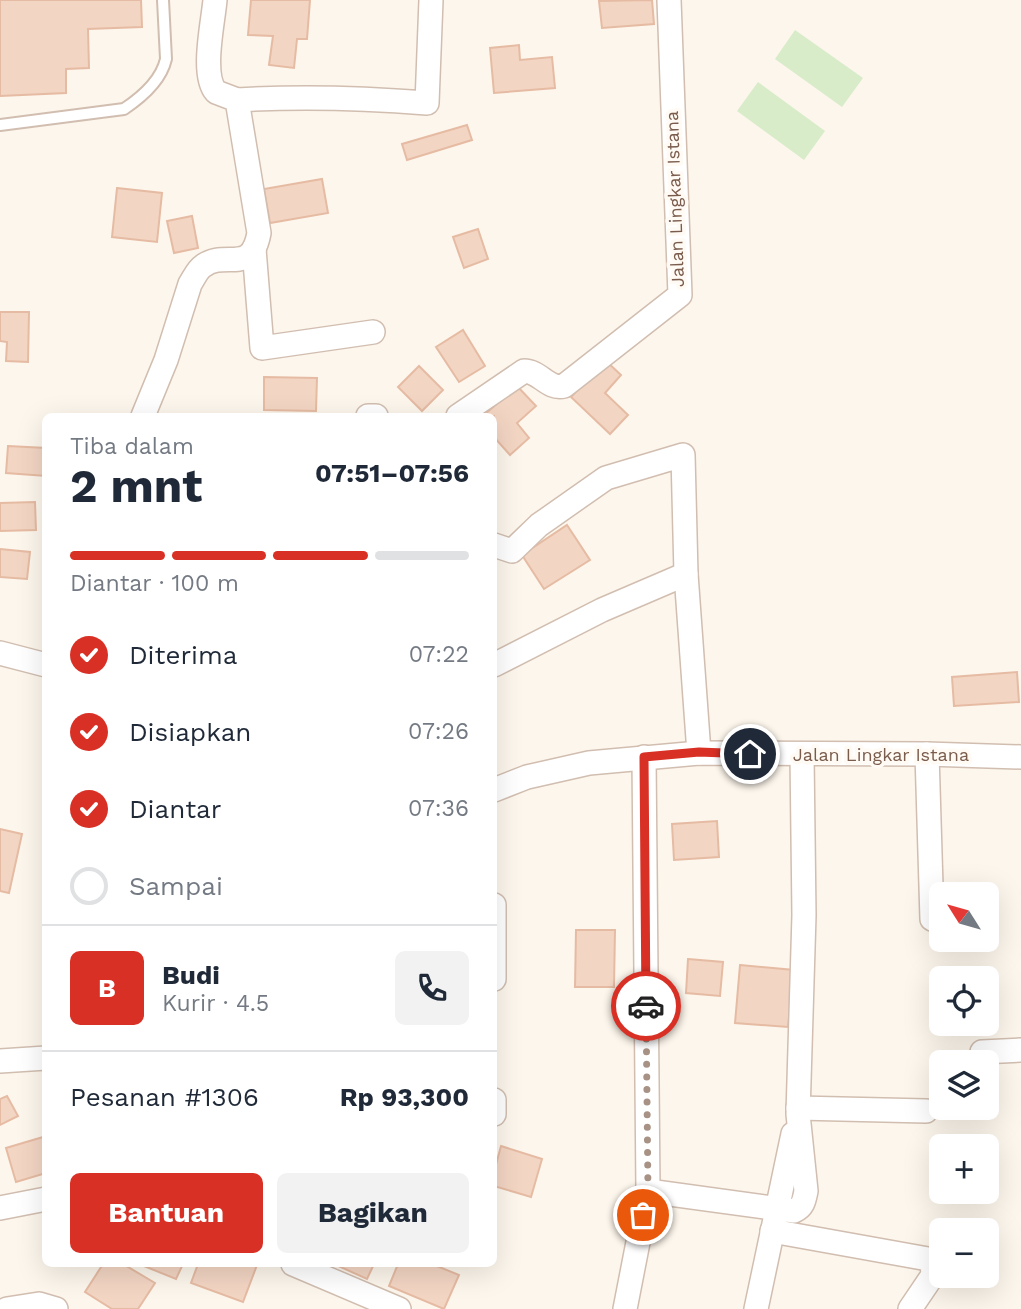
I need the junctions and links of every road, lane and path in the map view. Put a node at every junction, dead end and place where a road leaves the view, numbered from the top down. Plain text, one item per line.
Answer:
1 (163, 0) edge
2 (215, 0) edge
3 (431, 0) edge
4 (669, 0) edge
5 (237, 100) junction
6 (0, 125) edge
7 (254, 249) junction
8 (373, 332) dead end
9 (144, 413) edge
10 (462, 413) edge
11 (497, 546) edge
12 (686, 574) junction
13 (0, 653) edge
14 (497, 664) edge
15 (42, 665) edge
16 (699, 752) junction
17 (926, 754) junction
18 (802, 755) junction
19 (644, 757) junction
20 (1021, 757) edge
21 (497, 789) edge
22 (931, 882) edge
23 (1021, 1050) edge
24 (999, 1051) edge
25 (42, 1058) edge
26 (0, 1061) edge
27 (798, 1111) junction
28 (926, 1111) dead end
29 (648, 1191) junction
30 (42, 1200) edge
31 (0, 1208) edge
32 (774, 1220) junction
33 (300, 1267) edge
34 (7, 1309) edge
35 (56, 1309) edge
36 (399, 1309) edge
37 (625, 1309) edge
38 (756, 1309) edge
39 (910, 1309) edge

1 - 6 lane
2 - 5 street
3 - 5 street
4 - 10 street, Jalan Lingkar Istana
5 - 7 street
7 - 8 street
7 - 9 street
11 - 12 street
12 - 14 street
12 - 16 street
13 - 15 street
16 - 18 street, Jalan Lingkar Istana
16 - 19 street, Jalan Lingkar Istana
17 - 18 street, Jalan Lingkar Istana
17 - 20 street, Jalan Lingkar Istana
17 - 22 street
18 - 27 street
19 - 21 street, Jalan Lingkar Istana
19 - 29 street
23 - 24 street
25 - 26 street
27 - 28 street
27 - 32 street
29 - 32 street
29 - 37 street
30 - 31 street
32 - 38 street
32 - 39 street
33 - 36 street
34 - 35 street

